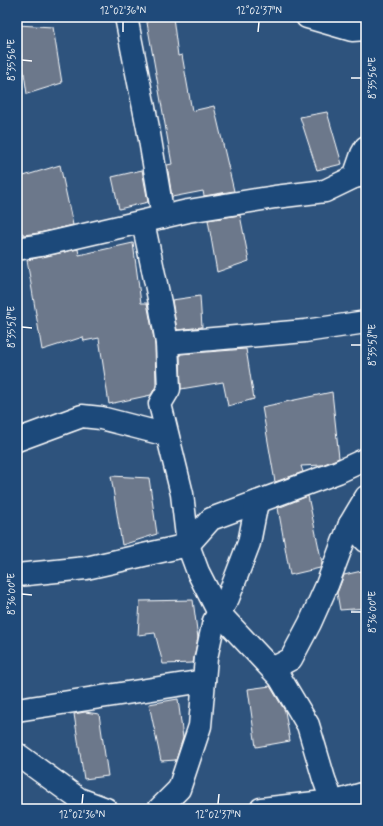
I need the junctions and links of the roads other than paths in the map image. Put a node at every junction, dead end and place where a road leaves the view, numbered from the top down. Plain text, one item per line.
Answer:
1 (126, 17) edge
2 (308, 17) edge
3 (366, 29) edge
4 (366, 147) edge
5 (360, 176) edge
6 (153, 220) junction
7 (17, 249) edge
8 (366, 322) edge
9 (167, 343) junction
10 (167, 435) junction
11 (17, 438) edge
12 (366, 459) edge
13 (366, 498) edge
14 (257, 502) junction
15 (350, 524) junction
16 (366, 541) edge
17 (188, 545) junction
18 (17, 575) edge
19 (219, 613) junction
20 (272, 669) junction
21 (204, 681) junction
22 (17, 710) edge
23 (17, 754) edge
24 (366, 793) edge
25 (338, 803) edge
26 (106, 809) edge
27 (159, 809) edge
28 (261, 809) edge

1 - 6 street
2 - 3 street
4 - 5 street
5 - 6 street
6 - 7 street
6 - 9 street
8 - 9 street
9 - 10 street
10 - 11 street
10 - 17 street
12 - 14 street
13 - 15 street
14 - 17 street
14 - 19 street
15 - 16 street
15 - 20 street
17 - 18 street
17 - 19 street
19 - 20 street
19 - 21 street
20 - 25 street
21 - 22 street
21 - 27 street
23 - 26 street
24 - 25 street
25 - 28 street

